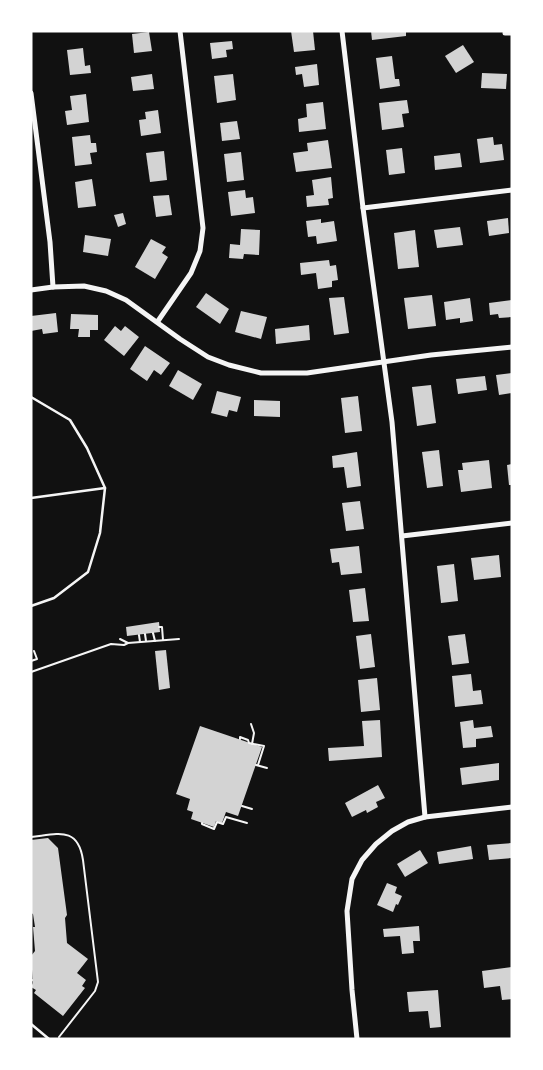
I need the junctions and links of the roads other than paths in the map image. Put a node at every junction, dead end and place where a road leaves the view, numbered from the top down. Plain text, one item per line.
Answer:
1 (180, 31) edge
2 (342, 31) edge
3 (505, 33) dead end
4 (512, 33) edge
5 (31, 93) edge
6 (512, 190) edge
7 (363, 208) junction
8 (53, 286) junction
9 (31, 290) edge
10 (158, 321) junction
11 (512, 347) edge
12 (385, 362) junction
13 (31, 397) edge
14 (105, 488) junction
15 (31, 498) edge
16 (512, 523) edge
17 (402, 536) junction
18 (31, 606) edge
19 (512, 806) edge
20 (425, 817) junction
21 (31, 1024) edge
22 (49, 1039) edge
23 (357, 1039) edge

1 - 10 street
2 - 7 street
3 - 4 street
5 - 8 street
6 - 7 street
7 - 12 street
8 - 9 street
8 - 10 street
10 - 12 street
11 - 12 street
12 - 17 street
13 - 14 lane
14 - 15 lane
14 - 18 lane
16 - 17 street
17 - 20 street
19 - 20 street
20 - 23 street
21 - 22 lane

